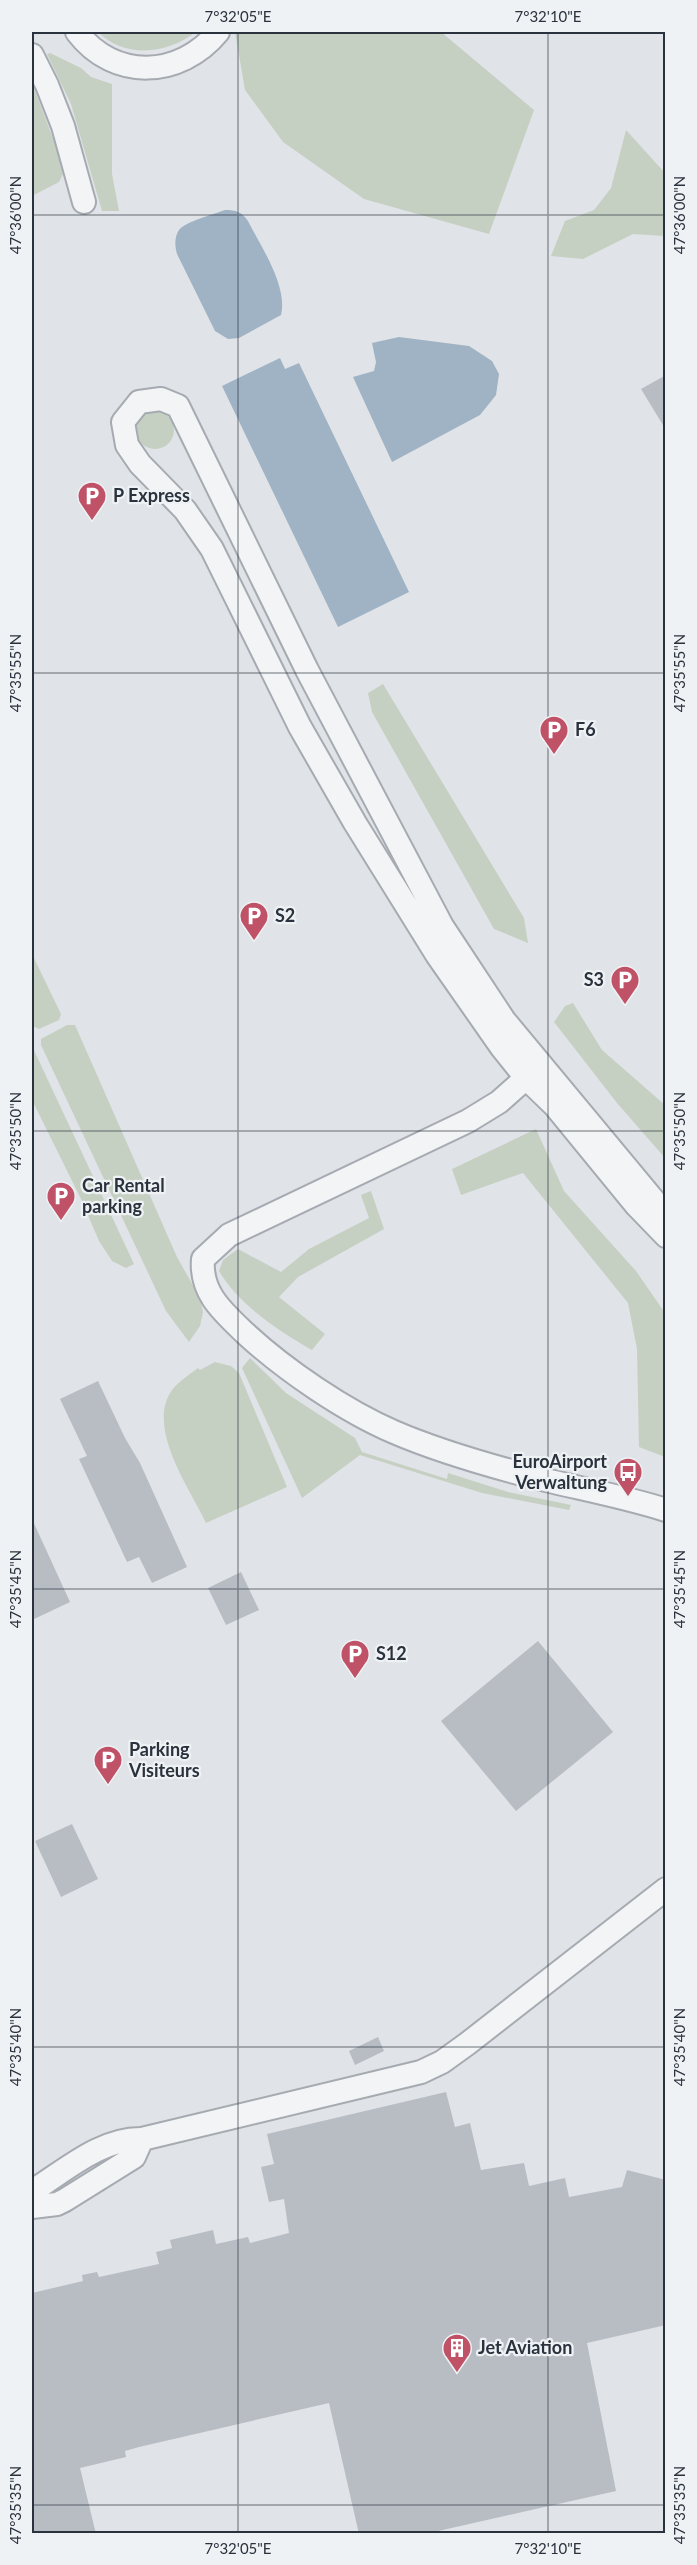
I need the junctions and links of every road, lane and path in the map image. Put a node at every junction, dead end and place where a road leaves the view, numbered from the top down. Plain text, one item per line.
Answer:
1 (77, 32) edge
2 (218, 32) edge
3 (32, 55) edge
4 (84, 202) dead end
5 (526, 1078) junction
6 (666, 1215) edge
7 (666, 1236) edge
8 (666, 1510) edge
9 (666, 1889) edge
10 (142, 2139) junction
11 (32, 2194) edge
12 (32, 2207) edge

1 - 2 street
3 - 4 street
5 - 6 street
5 - 7 street
5 - 8 street
9 - 10 street
10 - 11 street
10 - 12 street

